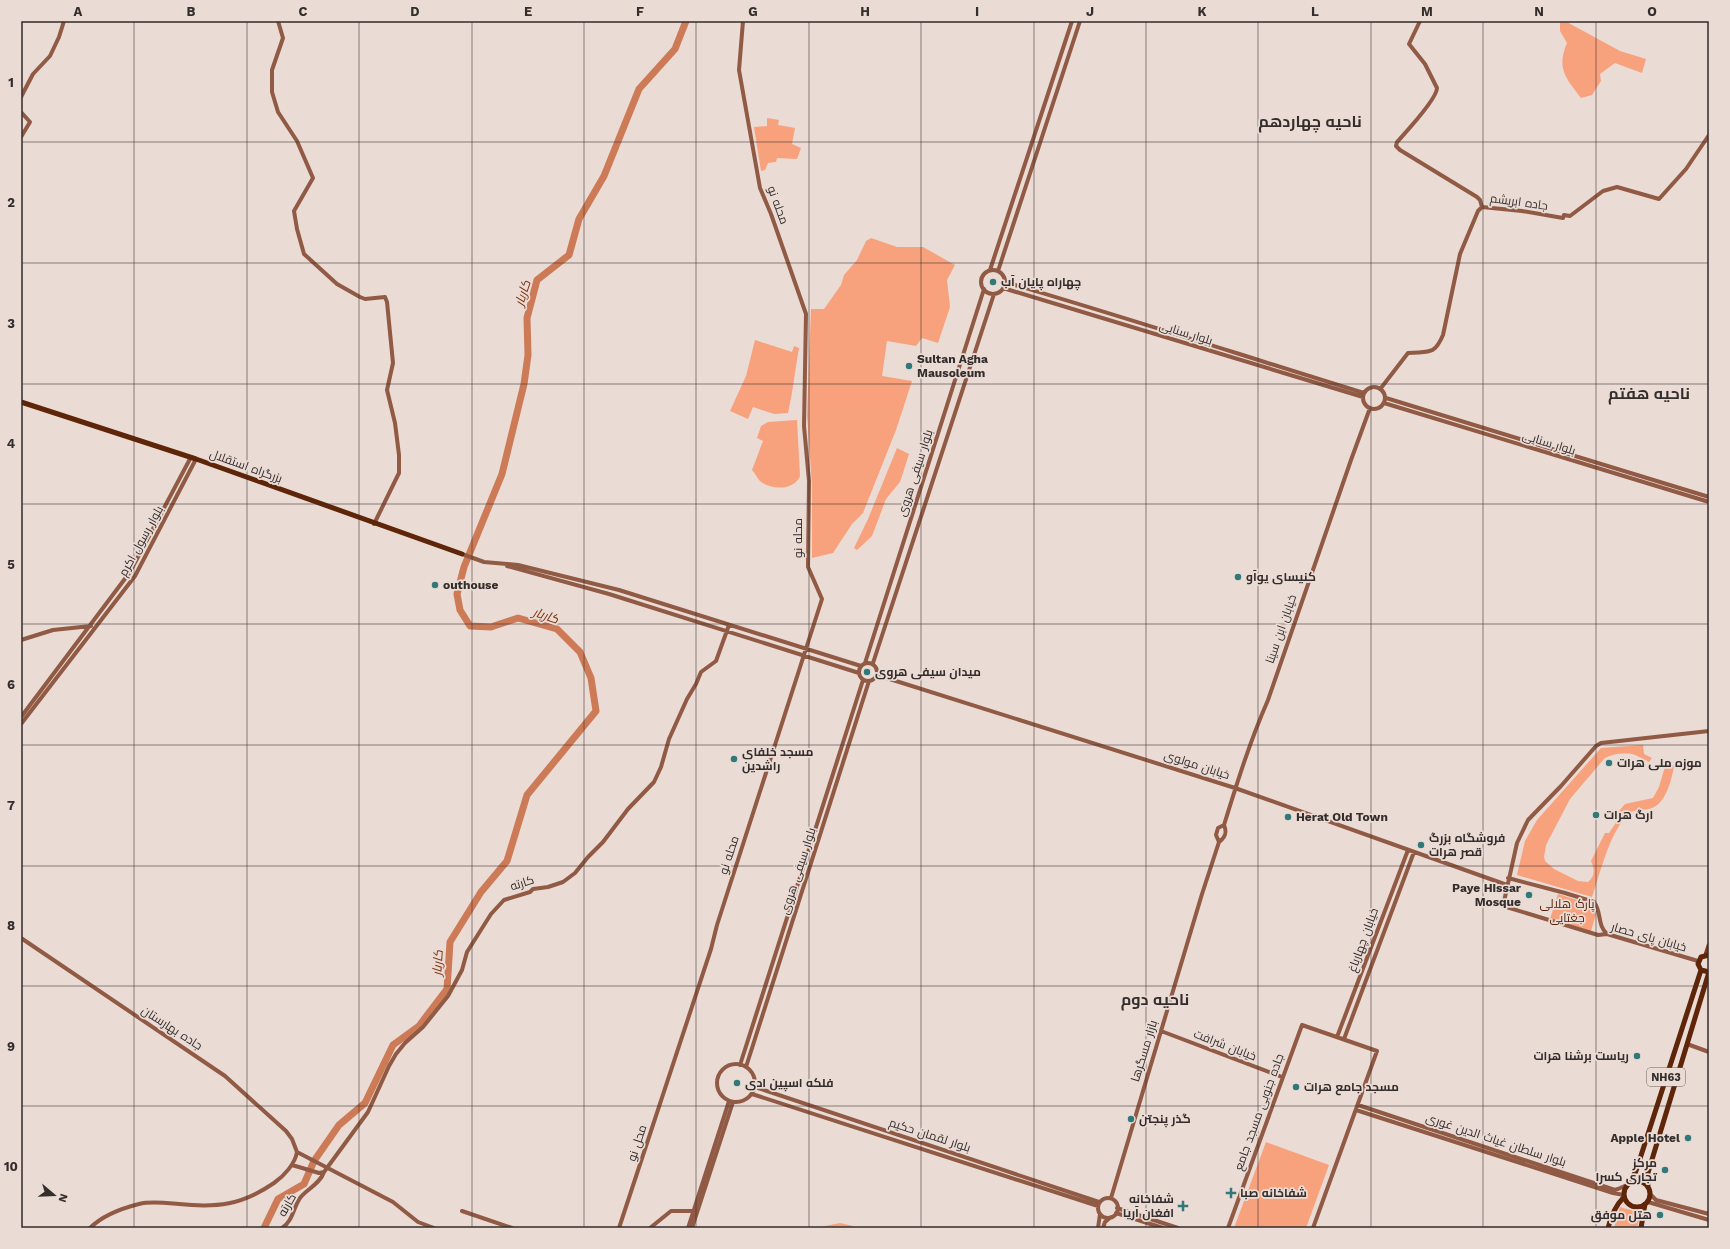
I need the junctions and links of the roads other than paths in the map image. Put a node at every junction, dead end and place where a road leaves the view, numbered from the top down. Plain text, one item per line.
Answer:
1 (64, 21) edge
2 (278, 21) edge
3 (743, 21) edge
4 (1072, 21) edge
5 (1080, 21) edge
6 (1420, 21) edge
7 (21, 97) edge
8 (21, 112) edge
9 (1709, 135) edge
10 (21, 137) edge
11 (1482, 207) junction
12 (1009, 212) junction
13 (1017, 215) junction
14 (990, 270) junction
15 (998, 271) junction
16 (1005, 282) junction
17 (1003, 288) junction
18 (984, 289) junction
19 (994, 294) junction
20 (1381, 388) junction
21 (1363, 395) junction
22 (1386, 398) junction
23 (21, 402) edge
24 (1384, 403) junction
25 (947, 406) junction
26 (1370, 408) junction
27 (956, 409) junction
28 (194, 458) junction
29 (1709, 497) edge
30 (1709, 502) edge
31 (374, 524) junction
32 (903, 543) junction
33 (911, 546) junction
34 (462, 554) joint
35 (499, 563) junction
36 (729, 625) junction
37 (91, 626) junction
38 (95, 629) junction
39 (727, 630) junction
40 (21, 640) edge
41 (806, 648) junction
42 (804, 654) junction
43 (865, 663) junction
44 (873, 664) junction
45 (861, 666) junction
46 (859, 673) junction
47 (877, 675) junction
48 (863, 680) junction
49 (869, 681) junction
50 (21, 717) edge
51 (21, 724) edge
52 (1709, 731) edge
53 (1235, 788) junction
54 (1224, 825) junction
55 (1219, 842) junction
56 (1408, 850) junction
57 (1414, 852) junction
58 (1508, 878) junction
59 (1507, 885) junction
60 (1600, 926) junction
61 (1607, 934) junction
62 (1598, 935) junction
63 (21, 938) edge
64 (1709, 945) edge
65 (1708, 955) edge
66 (1698, 961) junction
67 (1701, 970) junction
68 (1709, 972) edge
69 (1161, 1031) junction
70 (1338, 1037) junction
71 (1344, 1039) junction
72 (1687, 1044) junction
73 (1709, 1052) edge
74 (673, 1063) joint
75 (740, 1065) junction
76 (746, 1067) junction
77 (1282, 1077) junction
78 (755, 1087) junction
79 (754, 1094) junction
80 (731, 1101) junction
81 (1357, 1107) junction
82 (297, 1152) junction
83 (293, 1162) junction
84 (327, 1168) junction
85 (321, 1173) junction
86 (1629, 1183) junction
87 (1649, 1188) junction
88 (1624, 1196) junction
89 (1111, 1198) junction
90 (1646, 1203) junction
91 (1099, 1204) junction
92 (693, 1210) junction
93 (1117, 1210) junction
94 (462, 1211) dead end
95 (1100, 1214) junction
96 (1709, 1214) edge
97 (1111, 1217) junction
98 (1709, 1220) edge
99 (90, 1228) edge
100 (282, 1228) edge
101 (434, 1228) edge
102 (512, 1228) edge
103 (619, 1228) edge
104 (650, 1228) edge
105 (688, 1228) edge
106 (692, 1228) edge
107 (1098, 1228) edge
108 (1103, 1228) edge
109 (1162, 1228) edge
110 (1178, 1228) edge
111 (1228, 1228) edge
112 (1313, 1228) edge
113 (1608, 1228) edge
114 (1641, 1228) edge

1 - 7 street
2 - 31 street
3 - 41 street, محله نو
4 - 12 street
5 - 13 street
6 - 11 street
8 - 10 street
9 - 11 street, جاده ابریشم
11 - 20 street, جاده ابریشم
12 - 13 street
12 - 14 street
13 - 15 street
14 - 15 street
14 - 18 street
15 - 16 street
16 - 17 street
16 - 21 street, بلوار سنایی
17 - 19 street
17 - 21 street, بلوار سنایی
18 - 19 street
18 - 25 street, بلوار سیفی هروی
19 - 27 street, بلوار سیفی هروی
20 - 21 street
20 - 22 street
21 - 26 street
22 - 24 street
22 - 29 street, بلوار سنایی
23 - 28 highway, بزرگراه استقلال
24 - 26 street
24 - 30 street, بلوار سنایی
25 - 27 street
25 - 32 street, بلوار سیفی هروی
26 - 53 street, خیابان ابن سینا
27 - 33 street, بلوار سیفی هروی
28 - 31 highway, بزرگراه استقلال
28 - 37 street, بلوار رسول اکرم
28 - 38 street, بلوار رسول اکرم
31 - 34 highway, بزرگراه استقلال
32 - 33 street
32 - 43 street, بلوار سیفی هروی
33 - 44 street, بلوار سیفی هروی
34 - 35 street
35 - 36 street
35 - 39 street
36 - 39 street, کارته
36 - 41 street
37 - 38 street
37 - 40 street
37 - 50 street, بلوار رسول اکرم
38 - 51 street, بلوار رسول اکرم
39 - 42 street
39 - 84 street, کارته
41 - 42 street, محله نو
41 - 45 street
42 - 46 street
42 - 74 street, محله نو
43 - 44 street
43 - 45 street
44 - 47 street
45 - 46 street
46 - 48 street
47 - 49 street
47 - 53 street, خیابان مولوی
48 - 49 street
48 - 75 street, بلوار سیفی هروی
49 - 76 street, بلوار سیفی هروی
52 - 58 street
53 - 54 street, بازار مسگرها
53 - 56 street, خیابان مولوی
54 - 55 street, بازار مسگرها
54 - 55 street, بازار مسگرها
55 - 69 street, بازار مسگرها
56 - 57 street, خیابان مولوی
56 - 70 street, خیابان چهارباغ
57 - 59 street, خیابان مولوی
57 - 71 street, خیابان چهارباغ
58 - 59 street
58 - 60 street
59 - 62 street, خیابان پای حصار
60 - 61 street
60 - 62 street
61 - 62 street, خیابان پای حصار
61 - 66 street, خیابان پای حصار
63 - 82 street, جاده بهارستان
64 - 65 main road
65 - 66 highway
66 - 67 highway
67 - 68 highway
67 - 86 highway, NH63
68 - 72 highway, NH63
69 - 77 street, خیابان شرافت
69 - 89 street, بازار مسگرها
70 - 71 street
70 - 77 street, جاده جنوبی مسجد جامع
71 - 81 street
72 - 73 street
72 - 87 highway, NH63
74 - 103 street, محل نو
75 - 76 street
75 - 80 street
76 - 78 street
77 - 111 street, جاده جنوبی مسجد جامع
78 - 79 street
78 - 91 street, بلوار لقمان حکیم
79 - 80 street
79 - 91 street, بلوار لقمان حکیم
80 - 92 street
80 - 106 street
81 - 86 street, بلوار سلطان غیاث الدین غوری
81 - 88 street
81 - 112 street
82 - 83 street
82 - 84 street
83 - 85 street
83 - 99 street
84 - 85 street, کارته
84 - 101 street
85 - 100 street, کارته
86 - 87 highway
86 - 88 highway
87 - 90 highway
87 - 96 street
88 - 90 highway
88 - 113 highway
89 - 91 street
89 - 93 street
90 - 98 street
90 - 114 highway
91 - 95 street
92 - 104 street
92 - 105 street
93 - 97 street
93 - 109 street
93 - 110 street
94 - 102 street
95 - 97 street
95 - 107 street
97 - 108 street

